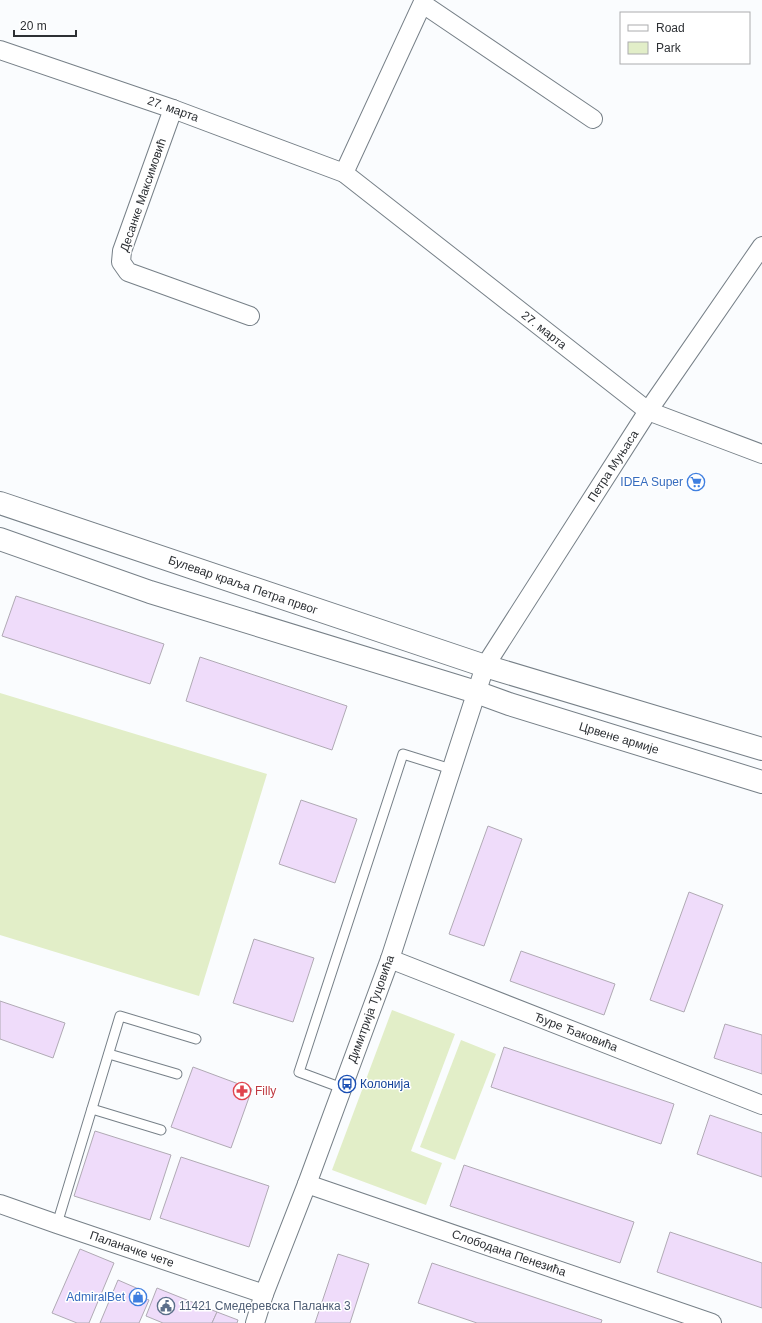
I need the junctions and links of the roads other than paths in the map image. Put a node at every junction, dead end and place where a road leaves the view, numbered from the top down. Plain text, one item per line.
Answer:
1 (424, 2) edge
2 (0, 50) edge
3 (173, 109) junction
4 (593, 119) dead end
5 (344, 173) junction
6 (762, 246) edge
7 (250, 316) dead end
8 (648, 411) junction
9 (762, 454) edge
10 (0, 503) edge
11 (0, 540) edge
12 (485, 666) junction
13 (476, 692) junction
14 (762, 749) edge
15 (451, 769) junction
16 (762, 782) edge
17 (390, 959) junction
18 (196, 1039) dead end
19 (109, 1054) junction
20 (177, 1074) dead end
21 (342, 1088) junction
22 (762, 1105) edge
23 (92, 1109) junction
24 (161, 1130) dead end
25 (307, 1184) junction
26 (0, 1204) edge
27 (57, 1224) junction
28 (264, 1294) junction
29 (256, 1323) edge
30 (712, 1323) edge

1 - 4 street
1 - 5 street
2 - 3 street, 27. марта
3 - 5 street, 27. марта
3 - 7 street, Десанке Максимовић
5 - 8 street, 27. марта
6 - 8 street, Петра Муњаса
8 - 9 street, 27. марта
8 - 12 street, Петра Муњаса
10 - 12 main road, Булевар краља Петра првог
11 - 13 main road
12 - 13 street, Петра Муњаса
12 - 14 main road
13 - 15 street, Димитрија Туцовића
13 - 16 main road, Црвене армије
15 - 17 street, Димитрија Туцовића
15 - 21 lane
17 - 21 street, Димитрија Туцовића
17 - 22 street, Ђуре Ђаковића
18 - 19 lane
19 - 20 lane
19 - 23 lane
21 - 25 street, Димитрија Туцовића
23 - 24 lane
23 - 27 lane
25 - 28 street, Димитрија Туцовића
25 - 30 street, Слободана Пенезића
26 - 27 street, Паланачке чете
27 - 28 street, Паланачке чете
28 - 29 street, Димитрија Туцовића

